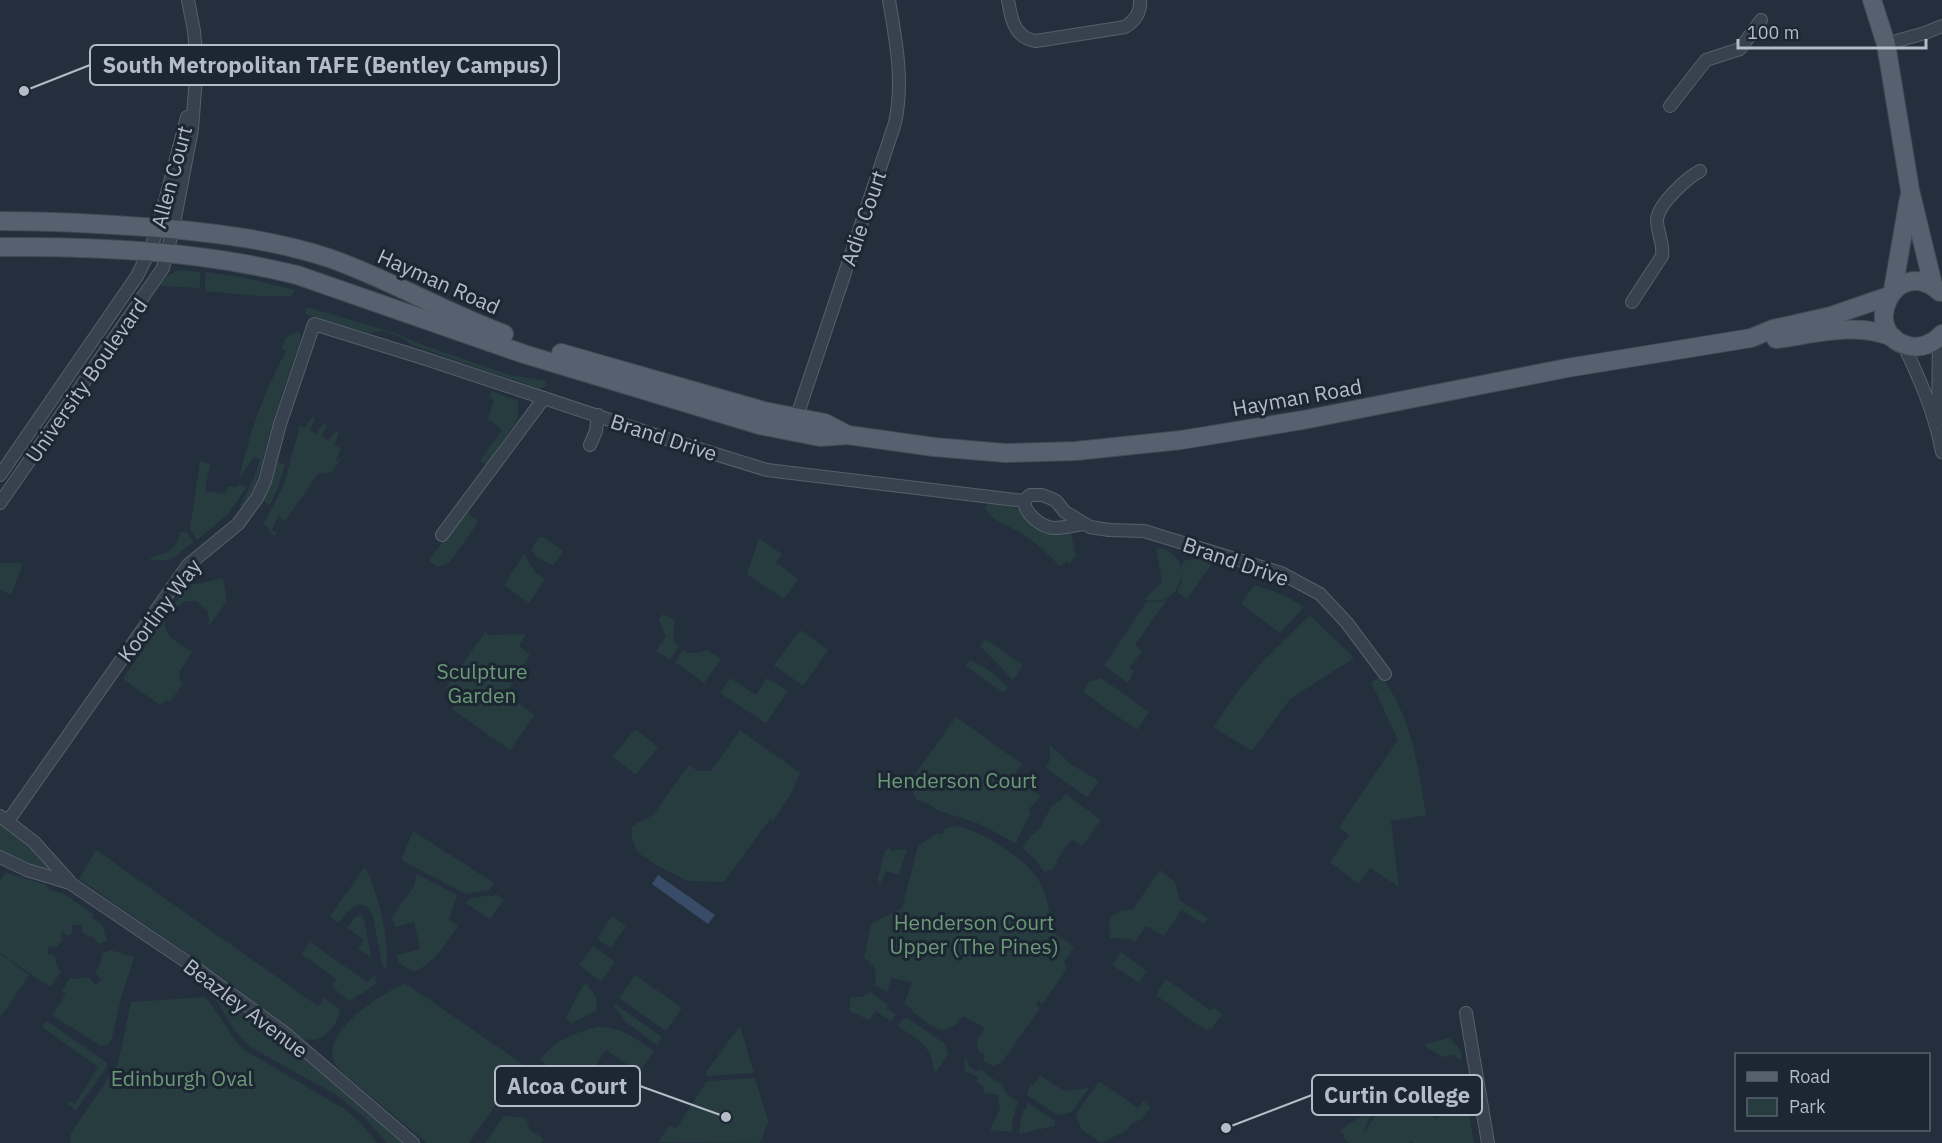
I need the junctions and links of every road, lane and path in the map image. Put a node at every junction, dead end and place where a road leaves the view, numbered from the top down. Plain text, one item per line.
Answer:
1 (188, 0) edge
2 (889, 0) edge
3 (1008, 0) edge
4 (1140, 0) edge
5 (1872, 0) edge
6 (1761, 20) dead end
7 (1942, 26) edge
8 (1886, 44) junction
9 (1670, 106) dead end
10 (1700, 171) dead end
11 (1910, 190) junction
12 (0, 221) edge
13 (165, 229) junction
14 (0, 247) edge
15 (158, 253) junction
16 (1940, 292) edge
17 (1891, 293) junction
18 (1632, 302) dead end
19 (314, 324) joint
20 (1941, 335) edge
21 (1751, 338) junction
22 (1899, 341) junction
23 (544, 398) junction
24 (598, 415) junction
25 (794, 424) junction
26 (1938, 429) junction
27 (590, 445) dead end
28 (1942, 452) edge
29 (0, 475) edge
30 (1024, 501) junction
31 (0, 503) edge
32 (1065, 512) junction
33 (1084, 524) junction
34 (1059, 527) junction
35 (442, 535) dead end
36 (1385, 674) dead end
37 (4, 818) edge
38 (0, 857) edge
39 (70, 883) junction
40 (1466, 1013) dead end
41 (413, 1143) edge
42 (1488, 1143) edge

1 - 13 street, Allen Court
2 - 25 street, Adie Court
3 - 4 street
5 - 8 main road
6 - 9 street
7 - 8 street
8 - 11 main road
10 - 18 street
11 - 16 main road
11 - 17 main road
12 - 13 main road, Hayman Road
13 - 15 street, Allen Court
13 - 15 street, Allen Court
13 - 25 main road, Hayman Road
14 - 15 main road, Hayman Road
15 - 25 main road, Hayman Road
15 - 29 street, University Boulevard
15 - 31 street, University Boulevard
16 - 17 main road, Hayman Road
17 - 21 main road, Hayman Road
17 - 22 main road
19 - 23 street, Brand Drive
19 - 37 street, Koorliny Way
20 - 22 main road, Hayman Road
20 - 26 street
21 - 22 main road, Hayman Road
21 - 25 main road, Hayman Road
22 - 26 street
23 - 24 street, Brand Drive
23 - 35 street
24 - 27 street
24 - 30 street, Brand Drive
26 - 28 street
30 - 32 street, Brand Drive
30 - 34 street, Brand Drive
32 - 33 street, Brand Drive
32 - 34 street
33 - 34 street, Brand Drive
33 - 36 street, Brand Drive
37 - 39 street, Beazley Avenue
38 - 39 street, Beazley Avenue
39 - 41 street, Beazley Avenue
40 - 42 street

